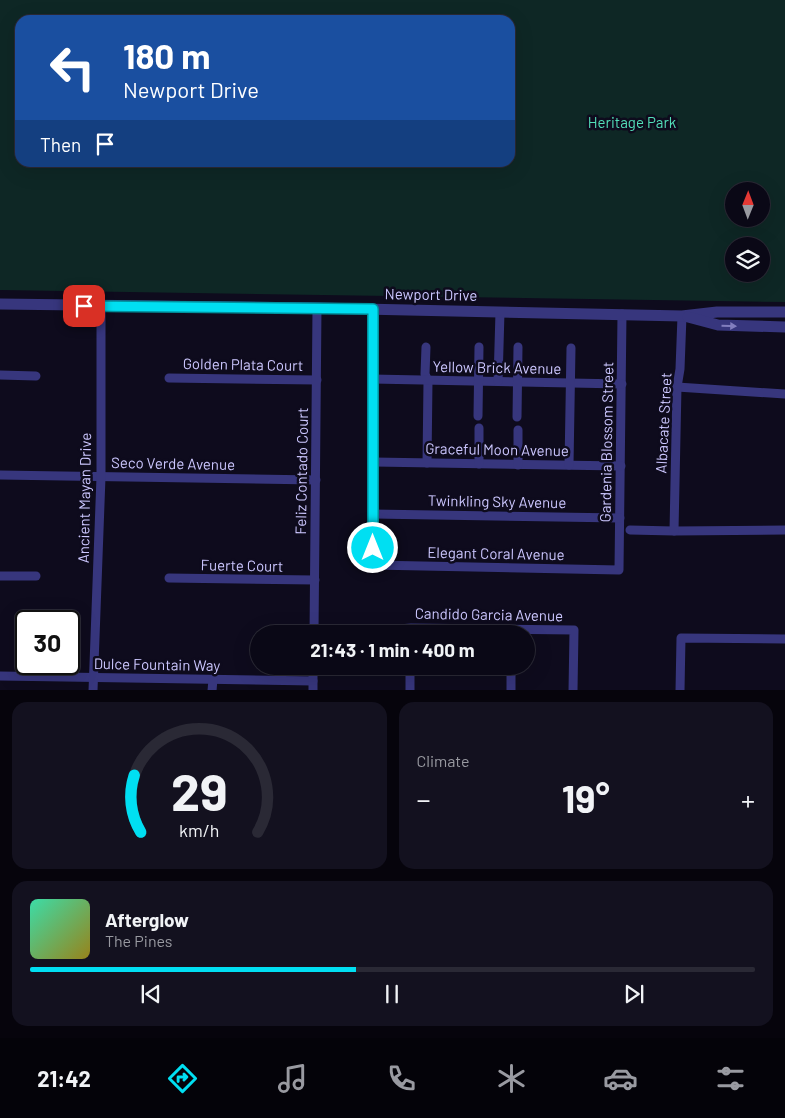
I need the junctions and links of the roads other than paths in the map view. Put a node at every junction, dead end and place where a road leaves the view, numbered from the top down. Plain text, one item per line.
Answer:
1 (0, 304) edge
2 (101, 306) junction
3 (317, 308) junction
4 (373, 309) junction
5 (500, 312) junction
6 (785, 312) edge
7 (622, 314) junction
8 (682, 316) junction
9 (785, 327) edge
10 (426, 347) dead end
11 (479, 347) dead end
12 (518, 347) dead end
13 (571, 348) dead end
14 (0, 375) edge
15 (36, 376) dead end
16 (169, 378) dead end
17 (372, 379) junction
18 (317, 380) junction
19 (428, 381) junction
20 (478, 381) junction
21 (498, 381) junction
22 (518, 382) junction
23 (570, 383) junction
24 (622, 384) junction
25 (676, 387) junction
26 (785, 394) edge
27 (478, 416) dead end
28 (517, 417) dead end
29 (480, 428) dead end
30 (518, 430) dead end
31 (374, 462) junction
32 (427, 463) junction
33 (479, 464) junction
34 (518, 465) junction
35 (569, 466) junction
36 (621, 466) junction
37 (0, 475) edge
38 (101, 477) junction
39 (316, 480) junction
40 (373, 514) junction
41 (620, 518) junction
42 (630, 530) dead end
43 (785, 530) edge
44 (674, 531) junction
45 (619, 570) joint
46 (0, 576) edge
47 (36, 576) dead end
48 (169, 578) dead end
49 (315, 580) junction
50 (314, 625) edge
51 (535, 631) edge
52 (785, 640) edge
53 (313, 675) edge
54 (410, 675) edge
55 (511, 675) edge
56 (0, 676) edge
57 (93, 677) junction
58 (213, 679) junction
59 (313, 680) junction
60 (93, 690) edge
61 (212, 690) edge
62 (313, 690) edge
63 (410, 690) edge
64 (511, 690) edge
65 (573, 690) edge
66 (680, 690) edge

1 - 2 street, Newport Drive
2 - 3 street, Newport Drive
2 - 38 street, Ancient Mayan Drive
3 - 4 street, Newport Drive
3 - 18 street, Feliz Contado Court
4 - 5 street, Newport Drive
4 - 17 street
5 - 7 street, Newport Drive
5 - 21 street
6 - 8 street, Newport Drive
7 - 8 street, Newport Drive
7 - 24 street, Gardenia Blossom Street
8 -> 9 street, Newport Drive
8 - 25 street, Albacate Street
10 - 19 street
11 - 20 street
12 - 22 street
13 - 23 street
14 - 15 street
16 - 18 street, Golden Plata Court
17 - 19 street, Yellow Brick Avenue
17 - 31 street
18 - 39 street, Feliz Contado Court
19 - 20 street, Yellow Brick Avenue
19 - 32 street
20 - 21 street, Yellow Brick Avenue
20 - 27 street
21 - 22 street, Yellow Brick Avenue
22 - 23 street, Yellow Brick Avenue
22 - 28 street
23 - 24 street, Yellow Brick Avenue
23 - 35 street
24 - 36 street, Gardenia Blossom Street
25 - 26 street
25 - 44 street, Albacate Street
29 - 33 street
30 - 34 street
31 - 32 street, Graceful Moon Avenue
31 - 40 street
32 - 33 street, Graceful Moon Avenue
33 - 34 street, Graceful Moon Avenue
34 - 35 street, Graceful Moon Avenue
35 - 36 street, Graceful Moon Avenue
36 - 41 street, Gardenia Blossom Street
37 - 38 street, Seco Verde Avenue
38 - 39 street, Seco Verde Avenue
38 - 57 street, Ancient Mayan Drive
39 - 49 street, Feliz Contado Court
40 - 41 street, Twinkling Sky Avenue
40 - 45 street, Elegant Coral Avenue
41 - 45 street, Gardenia Blossom Street
42 - 44 street
43 - 44 street
46 - 47 street
48 - 49 street, Fuerte Court
49 - 50 street, Feliz Contado Court
51 - 65 street, Candido Garcia Avenue
52 - 66 street
53 - 59 street
54 - 63 street
55 - 64 street
56 - 57 street, Dulce Fountain Way
57 - 58 street, Dulce Fountain Way
57 - 60 street, Ancient Mayan Drive
58 - 59 street, Dulce Fountain Way
58 - 61 street
59 - 62 street

